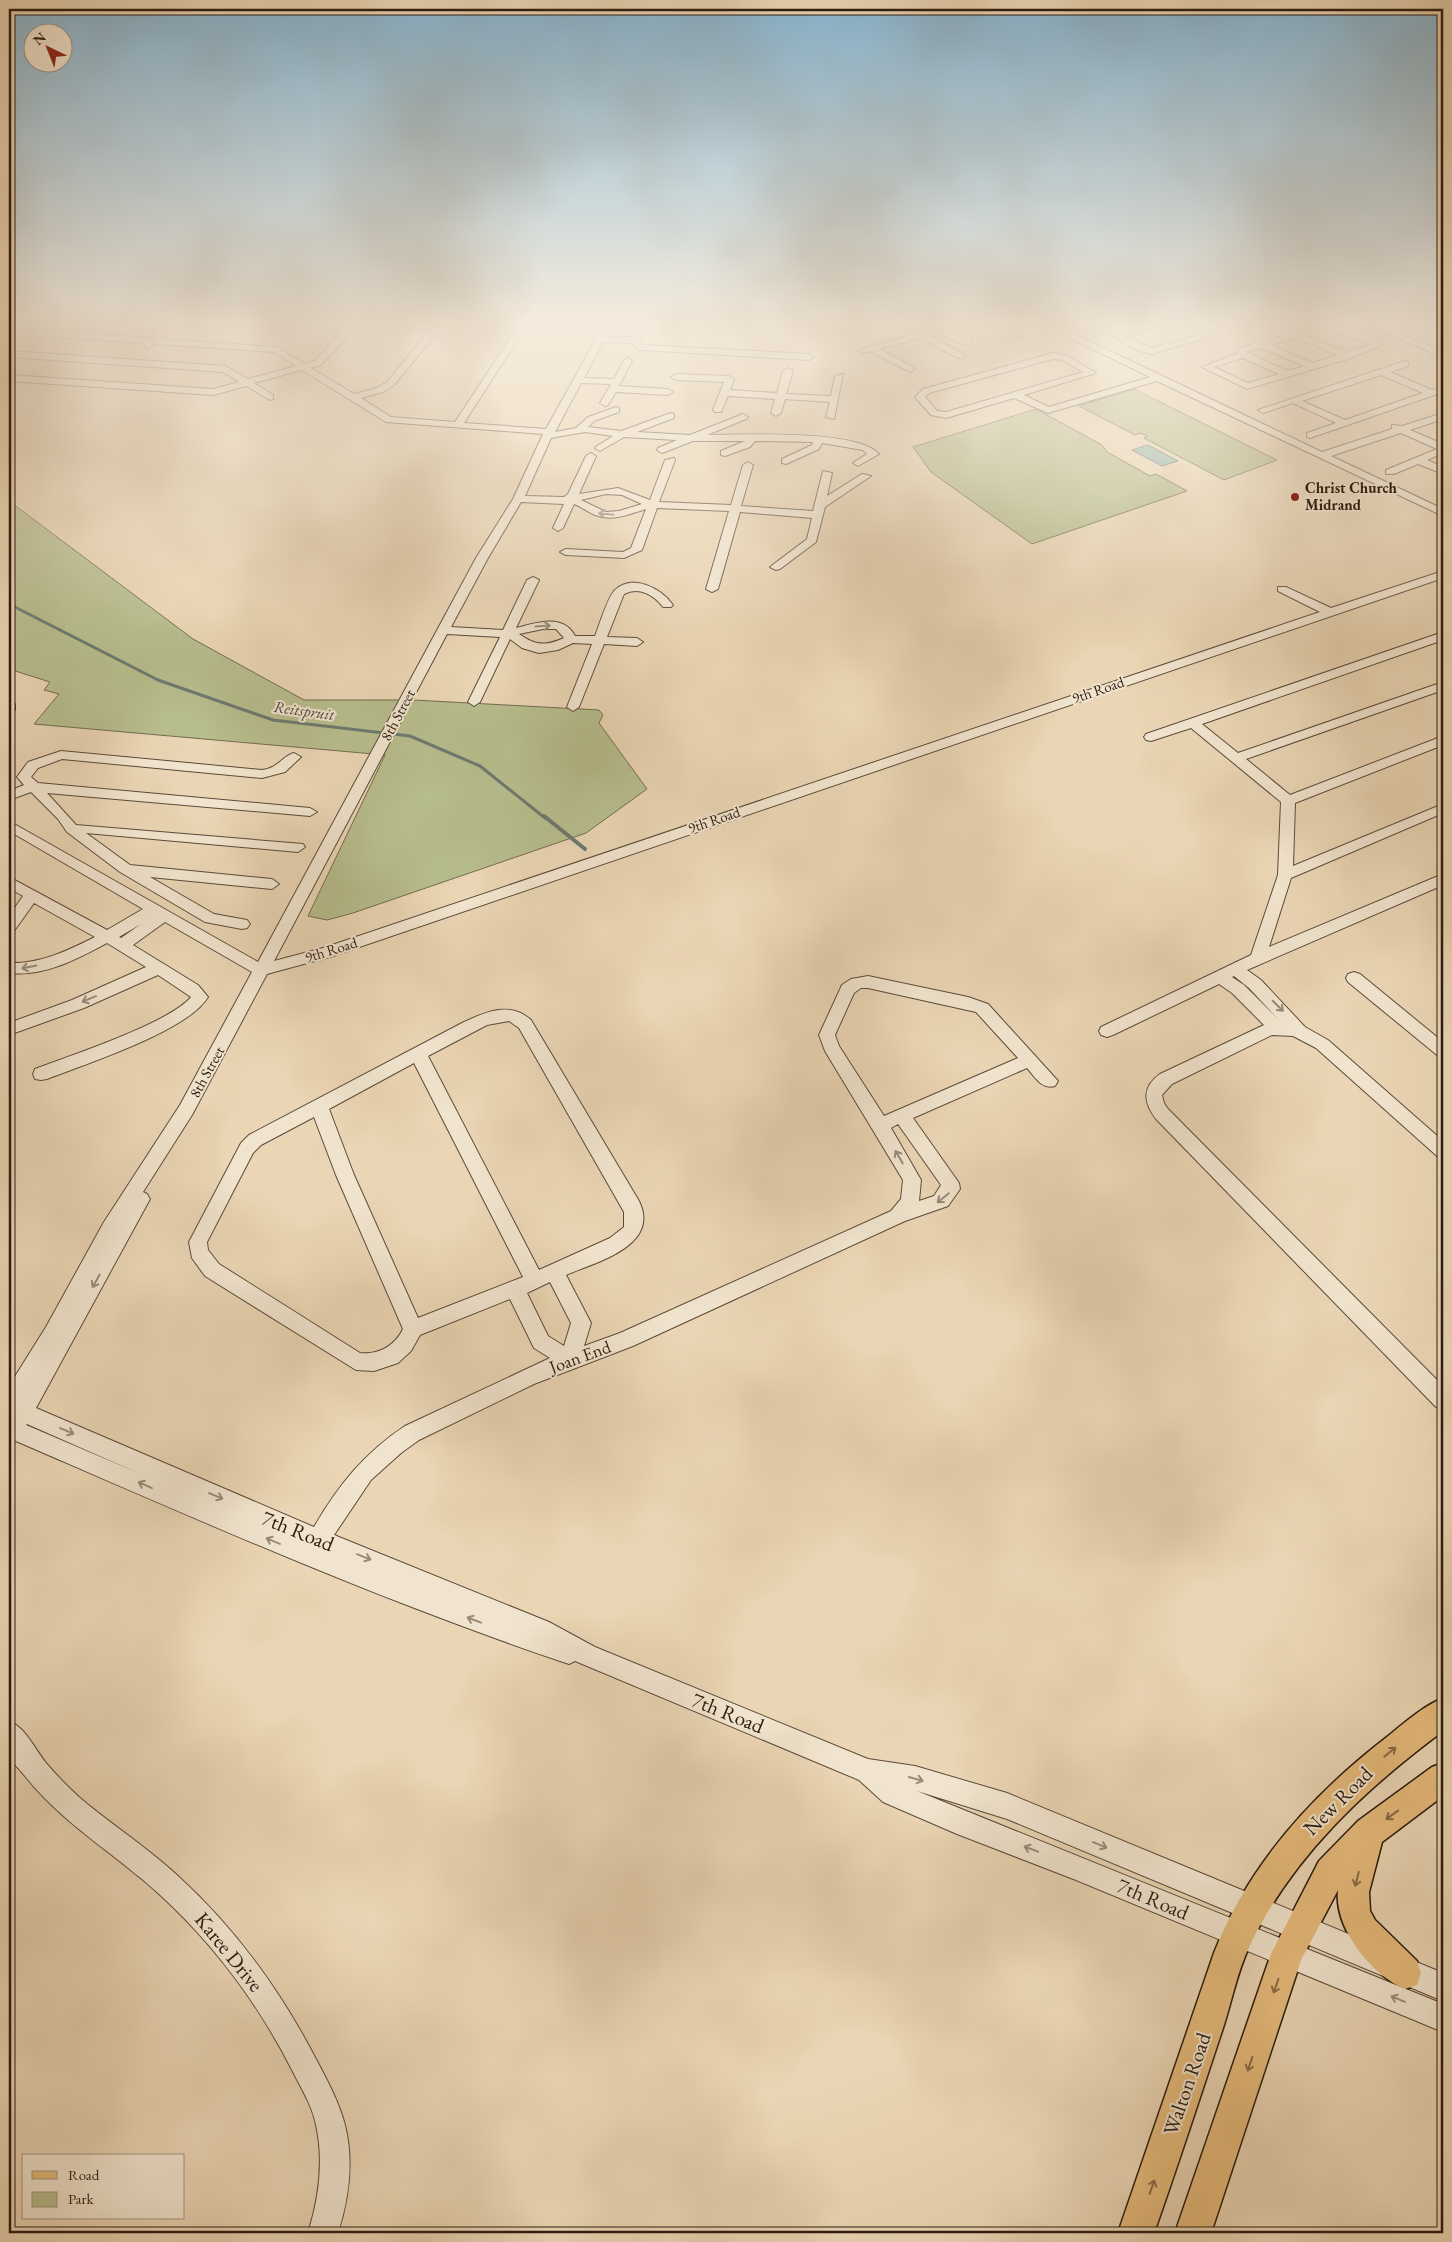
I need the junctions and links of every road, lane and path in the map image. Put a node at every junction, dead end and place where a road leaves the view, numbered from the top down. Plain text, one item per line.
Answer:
1 (473, 426) edge
2 (554, 426) edge
3 (584, 426) edge
4 (645, 426) edge
5 (721, 426) edge
6 (1262, 426) edge
7 (1336, 426) edge
8 (1392, 426) edge
9 (1414, 426) edge
10 (790, 428) dead end
11 (580, 429) junction
12 (1401, 430) junction
13 (851, 432) dead end
14 (549, 434) junction
15 (622, 434) junction
16 (1310, 434) dead end
17 (689, 438) junction
18 (748, 438) junction
19 (767, 438) junction
20 (819, 440) junction
21 (832, 440) junction
22 (600, 448) dead end
23 (1443, 449) edge
24 (662, 450) dead end
25 (725, 453) dead end
26 (1323, 455) junction
27 (591, 456) dead end
28 (670, 460) dead end
29 (1418, 460) junction
30 (786, 461) dead end
31 (858, 463) dead end
32 (748, 465) dead end
33 (1390, 472) dead end
34 (1443, 472) edge
35 (827, 473) dead end
36 (866, 476) dead end
37 (520, 496) junction
38 (572, 499) junction
39 (654, 505) junction
40 (737, 509) junction
41 (818, 510) junction
42 (1443, 513) edge
43 (558, 528) dead end
44 (566, 552) dead end
45 (776, 567) dead end
46 (1443, 574) edge
47 (534, 580) dead end
48 (712, 589) dead end
49 (1282, 589) dead end
50 (667, 605) dead end
51 (1330, 612) junction
52 (445, 630) junction
53 (509, 633) junction
54 (1443, 636) edge
55 (571, 639) junction
56 (600, 640) junction
57 (637, 642) dead end
58 (1443, 686) edge
59 (474, 702) dead end
60 (9, 704) edge
61 (572, 707) dead end
62 (9, 710) edge
63 (1193, 723) junction
64 (1151, 737) dead end
65 (1443, 740) edge
66 (294, 757) dead end
67 (1237, 758) junction
68 (32, 787) junction
69 (9, 796) edge
70 (1288, 802) junction
71 (1443, 808) edge
72 (310, 812) dead end
73 (9, 825) edge
74 (72, 829) junction
75 (298, 847) dead end
76 (125, 869) junction
77 (1284, 875) junction
78 (1443, 879) edge
79 (9, 882) edge
80 (272, 884) dead end
81 (31, 896) junction
82 (159, 912) junction
83 (242, 924) dead end
84 (9, 927) edge
85 (115, 941) junction
86 (1258, 958) junction
87 (9, 968) edge
88 (159, 968) junction
89 (1236, 969) junction
90 (260, 970) junction
91 (1221, 977) junction
92 (1354, 978) dead end
93 (1277, 1028) junction
94 (9, 1029) edge
95 (1298, 1030) junction
96 (1107, 1031) dead end
97 (1443, 1051) edge
98 (418, 1054) junction
99 (1030, 1060) junction
100 (42, 1074) dead end
101 (1049, 1081) dead end
102 (319, 1106) junction
103 (902, 1116) junction
104 (880, 1125) junction
105 (1443, 1151) edge
106 (940, 1169) junction
107 (912, 1180) junction
108 (898, 1216) junction
109 (555, 1272) junction
110 (534, 1280) junction
111 (516, 1289) junction
112 (413, 1329) junction
113 (569, 1360) junction
114 (1443, 1400) edge
115 (12, 1415) edge
116 (313, 1548) junction
117 (1443, 1713) edge
118 (9, 1733) edge
119 (1443, 1778) edge
120 (1369, 1832) junction
121 (1245, 1922) junction
122 (1294, 1942) junction
123 (1405, 1973) junction
124 (1443, 1987) edge
125 (1443, 2018) edge
126 (323, 2233) edge
127 (1136, 2233) edge
128 (1193, 2233) edge

1 - 14 street
2 - 14 street, 8th Street
3 - 11 street
4 - 15 street
5 - 17 street
6 - 26 street
7 - 16 street
8 - 12 street
9 - 12 street
10 - 19 street
11 - 14 street
11 - 15 street
12 - 23 street
12 - 26 street
13 - 21 street
14 - 37 street, 8th Street
15 - 17 street
15 - 22 street
17 - 18 street
17 - 24 street
18 - 19 street
18 - 25 street
19 - 20 street
20 - 21 street
20 - 30 street
21 - 31 street
23 - 29 street
26 - 42 street
27 - 38 street
28 - 39 street
29 - 33 street
29 - 34 street
32 - 40 street
35 - 41 street
36 - 41 street
37 - 38 street
37 - 52 street, 8th Street
38 - 39 street
39 -> 38 street
38 - 43 street
39 - 40 street
39 - 44 street
40 - 41 street
40 - 48 street
41 - 45 street
46 - 51 street, 9th Road
47 - 53 street
49 - 51 street
50 - 56 street
51 - 90 street, 9th Road
52 - 53 street
52 - 90 street, 8th Street
53 - 55 street
53 -> 55 street
53 - 59 street
54 - 63 street
55 - 56 street
56 - 57 street
56 - 61 street
58 - 67 street
60 - 62 street
63 - 64 street
63 - 67 street
65 - 70 street
66 - 68 street
67 - 70 street
68 - 69 street
68 - 72 street
68 - 74 street
70 - 77 street
71 - 77 street
73 - 82 street
74 - 75 street
74 - 76 street
76 - 80 street
76 - 83 street
77 - 86 street
78 - 86 street
79 - 81 street
81 - 84 street
81 - 85 street
82 - 85 street
82 - 90 street
85 -> 87 street
85 - 88 street
86 - 89 street
88 -> 94 street
88 - 100 street
89 - 91 street
89 -> 95 street
90 - 115 street, 8th Street
91 - 93 street
91 - 96 street
92 - 97 street
93 - 95 street
93 - 114 street
95 - 105 street
98 - 102 street
98 - 109 street
98 - 110 street
99 - 101 street
99 - 103 street
99 - 104 street
102 - 112 street
102 - 112 street
103 - 104 street
103 - 106 street
107 -> 104 street
106 - 107 street
106 -> 108 street, Joan End
107 - 108 street
108 - 113 street, Joan End
109 - 110 street
109 - 113 street
110 - 111 street
111 - 112 street
111 - 113 street
113 - 116 street, Joan End
115 - 116 street, 7th Road
116 - 121 street, 7th Road
121 -> 117 main road, New Road
118 - 126 street, Karee Drive
119 -> 120 main road
120 - 122 main road
120 -> 123 main road
121 - 122 street, 7th Road
127 -> 121 main road, Walton Road
122 - 123 street, 7th Road
125 -> 122 street, 7th Road
122 -> 128 main road
123 - 124 street, 7th Road

